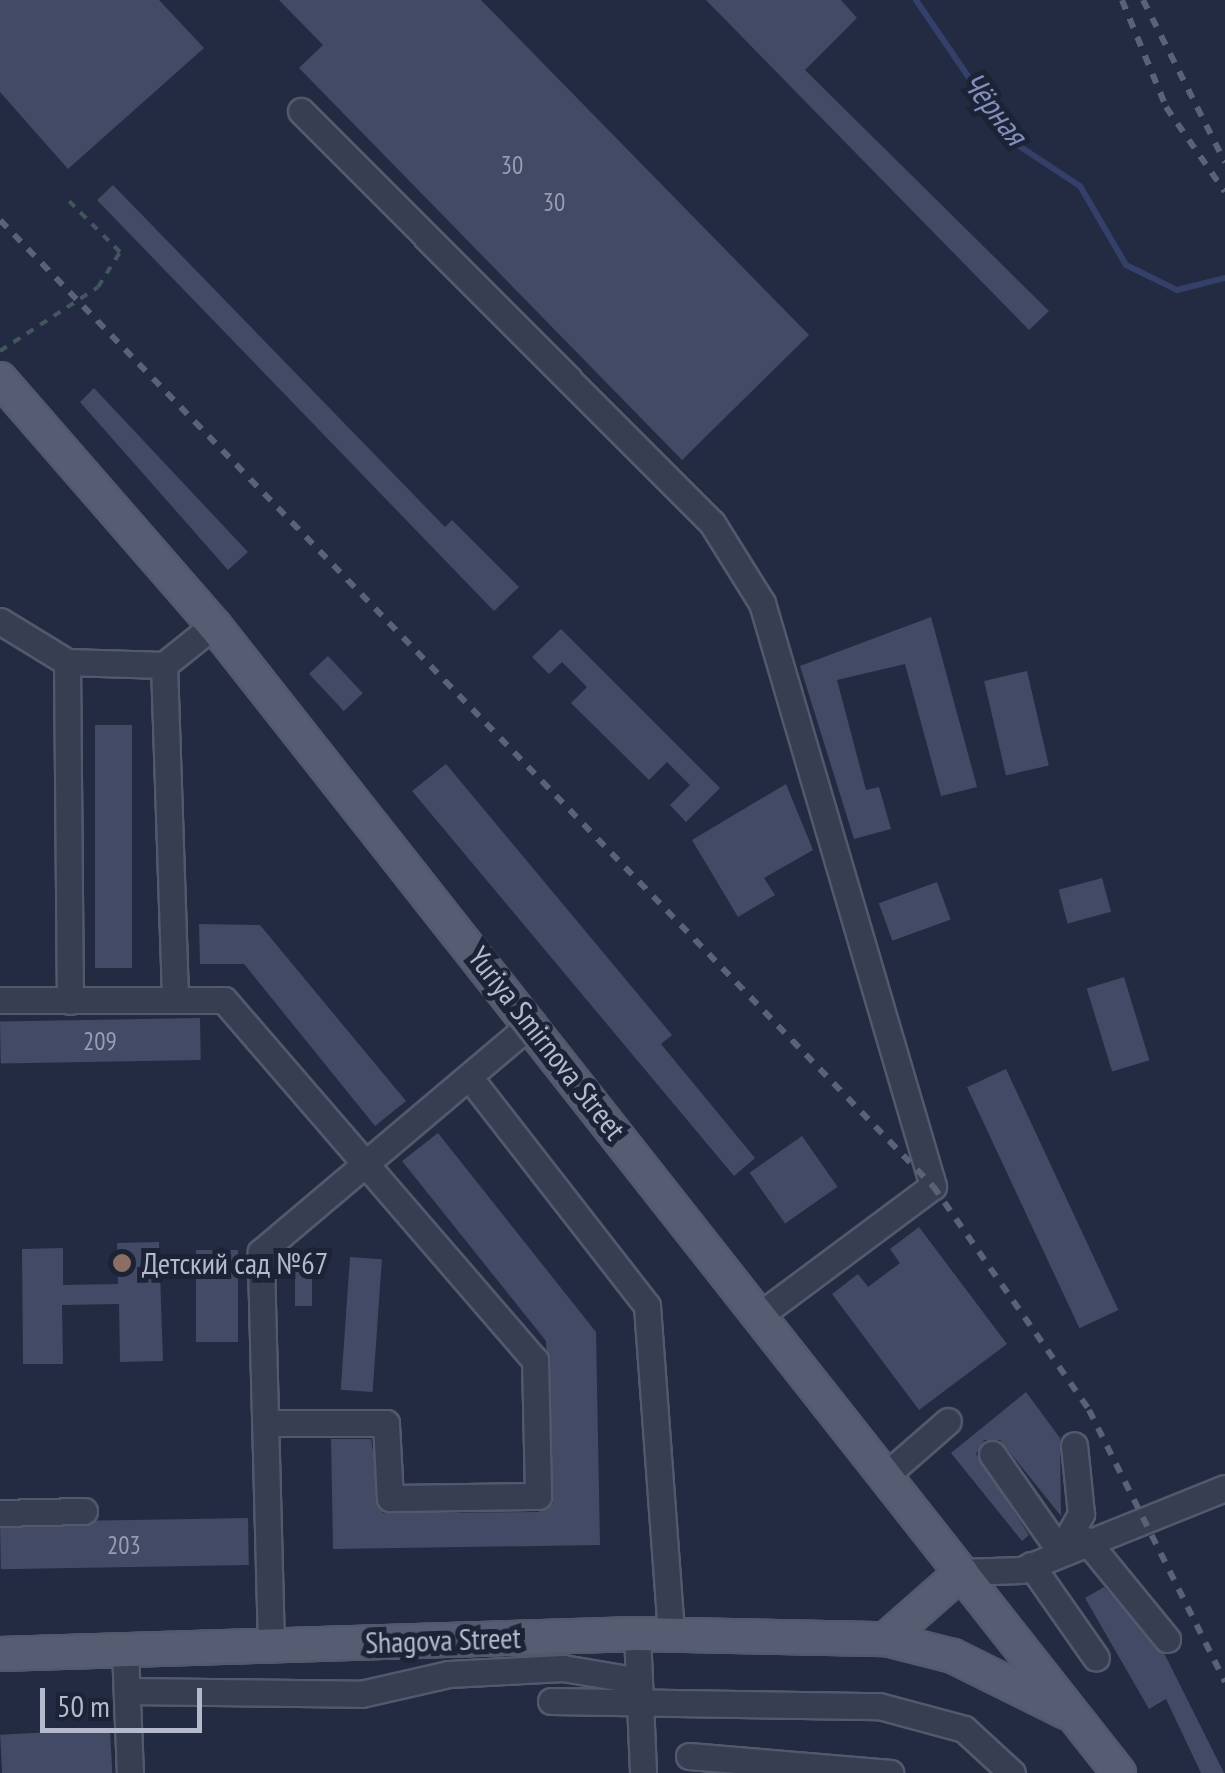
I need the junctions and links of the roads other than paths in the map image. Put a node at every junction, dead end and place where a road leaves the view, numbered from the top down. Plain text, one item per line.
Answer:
1 (300, 111) dead end
2 (0, 379) edge
3 (0, 622) edge
4 (214, 625) junction
5 (67, 662) junction
6 (164, 665) junction
7 (0, 1000) edge
8 (175, 1000) junction
9 (70, 1002) junction
10 (532, 1024) junction
11 (470, 1077) junction
12 (370, 1169) junction
13 (761, 1314) junction
14 (948, 1421) dead end
15 (265, 1423) junction
16 (1074, 1445) dead end
17 (992, 1454) dead end
18 (886, 1475) junction
19 (1225, 1488) edge
20 (84, 1511) dead end
21 (0, 1512) edge
22 (1086, 1540) junction
23 (1060, 1551) junction
24 (1031, 1565) junction
25 (962, 1572) junction
26 (636, 1634) junction
27 (671, 1635) junction
28 (1167, 1639) dead end
29 (886, 1640) junction
30 (271, 1646) junction
31 (125, 1650) junction
32 (0, 1654) edge
33 (1096, 1658) dead end
34 (639, 1691) junction
35 (127, 1692) junction
36 (550, 1701) dead end
37 (1079, 1719) junction
38 (689, 1756) dead end
39 (130, 1773) edge
40 (643, 1773) edge
41 (890, 1773) edge
42 (1012, 1773) edge
43 (1119, 1773) edge

1 - 13 lane
2 - 4 main road, Yuriya Smirnova Street
3 - 5 lane
4 - 6 lane
4 - 10 main road, Yuriya Smirnova Street
5 - 6 lane
5 - 9 lane
6 - 8 lane
7 - 9 lane
8 - 9 lane
8 - 12 lane
10 - 11 lane
10 - 13 main road, Yuriya Smirnova Street
11 - 12 lane
11 - 27 lane
12 - 15 lane
12 - 15 lane
13 - 18 main road, Yuriya Smirnova Street
14 - 18 lane
15 - 30 lane
16 - 23 lane
17 - 23 lane
18 - 25 main road, Yuriya Smirnova Street
19 - 22 lane
20 - 21 lane
22 - 23 lane
22 - 28 lane
23 - 24 lane
24 - 25 lane
24 - 33 lane
25 - 29 main road
25 - 37 main road, Yuriya Smirnova Street
26 - 27 main road, Shagova Street
26 - 30 main road, Shagova Street
26 - 34 lane
27 - 29 main road, Shagova Street
29 - 37 main road, Shagova Street
30 - 31 main road, Shagova Street
31 - 32 main road, Shagova Street
31 - 35 lane
34 - 35 lane
34 - 36 lane
34 - 40 lane
34 - 42 lane
35 - 39 lane
37 - 43 main road, Yuriya Smirnova Street
38 - 41 lane

